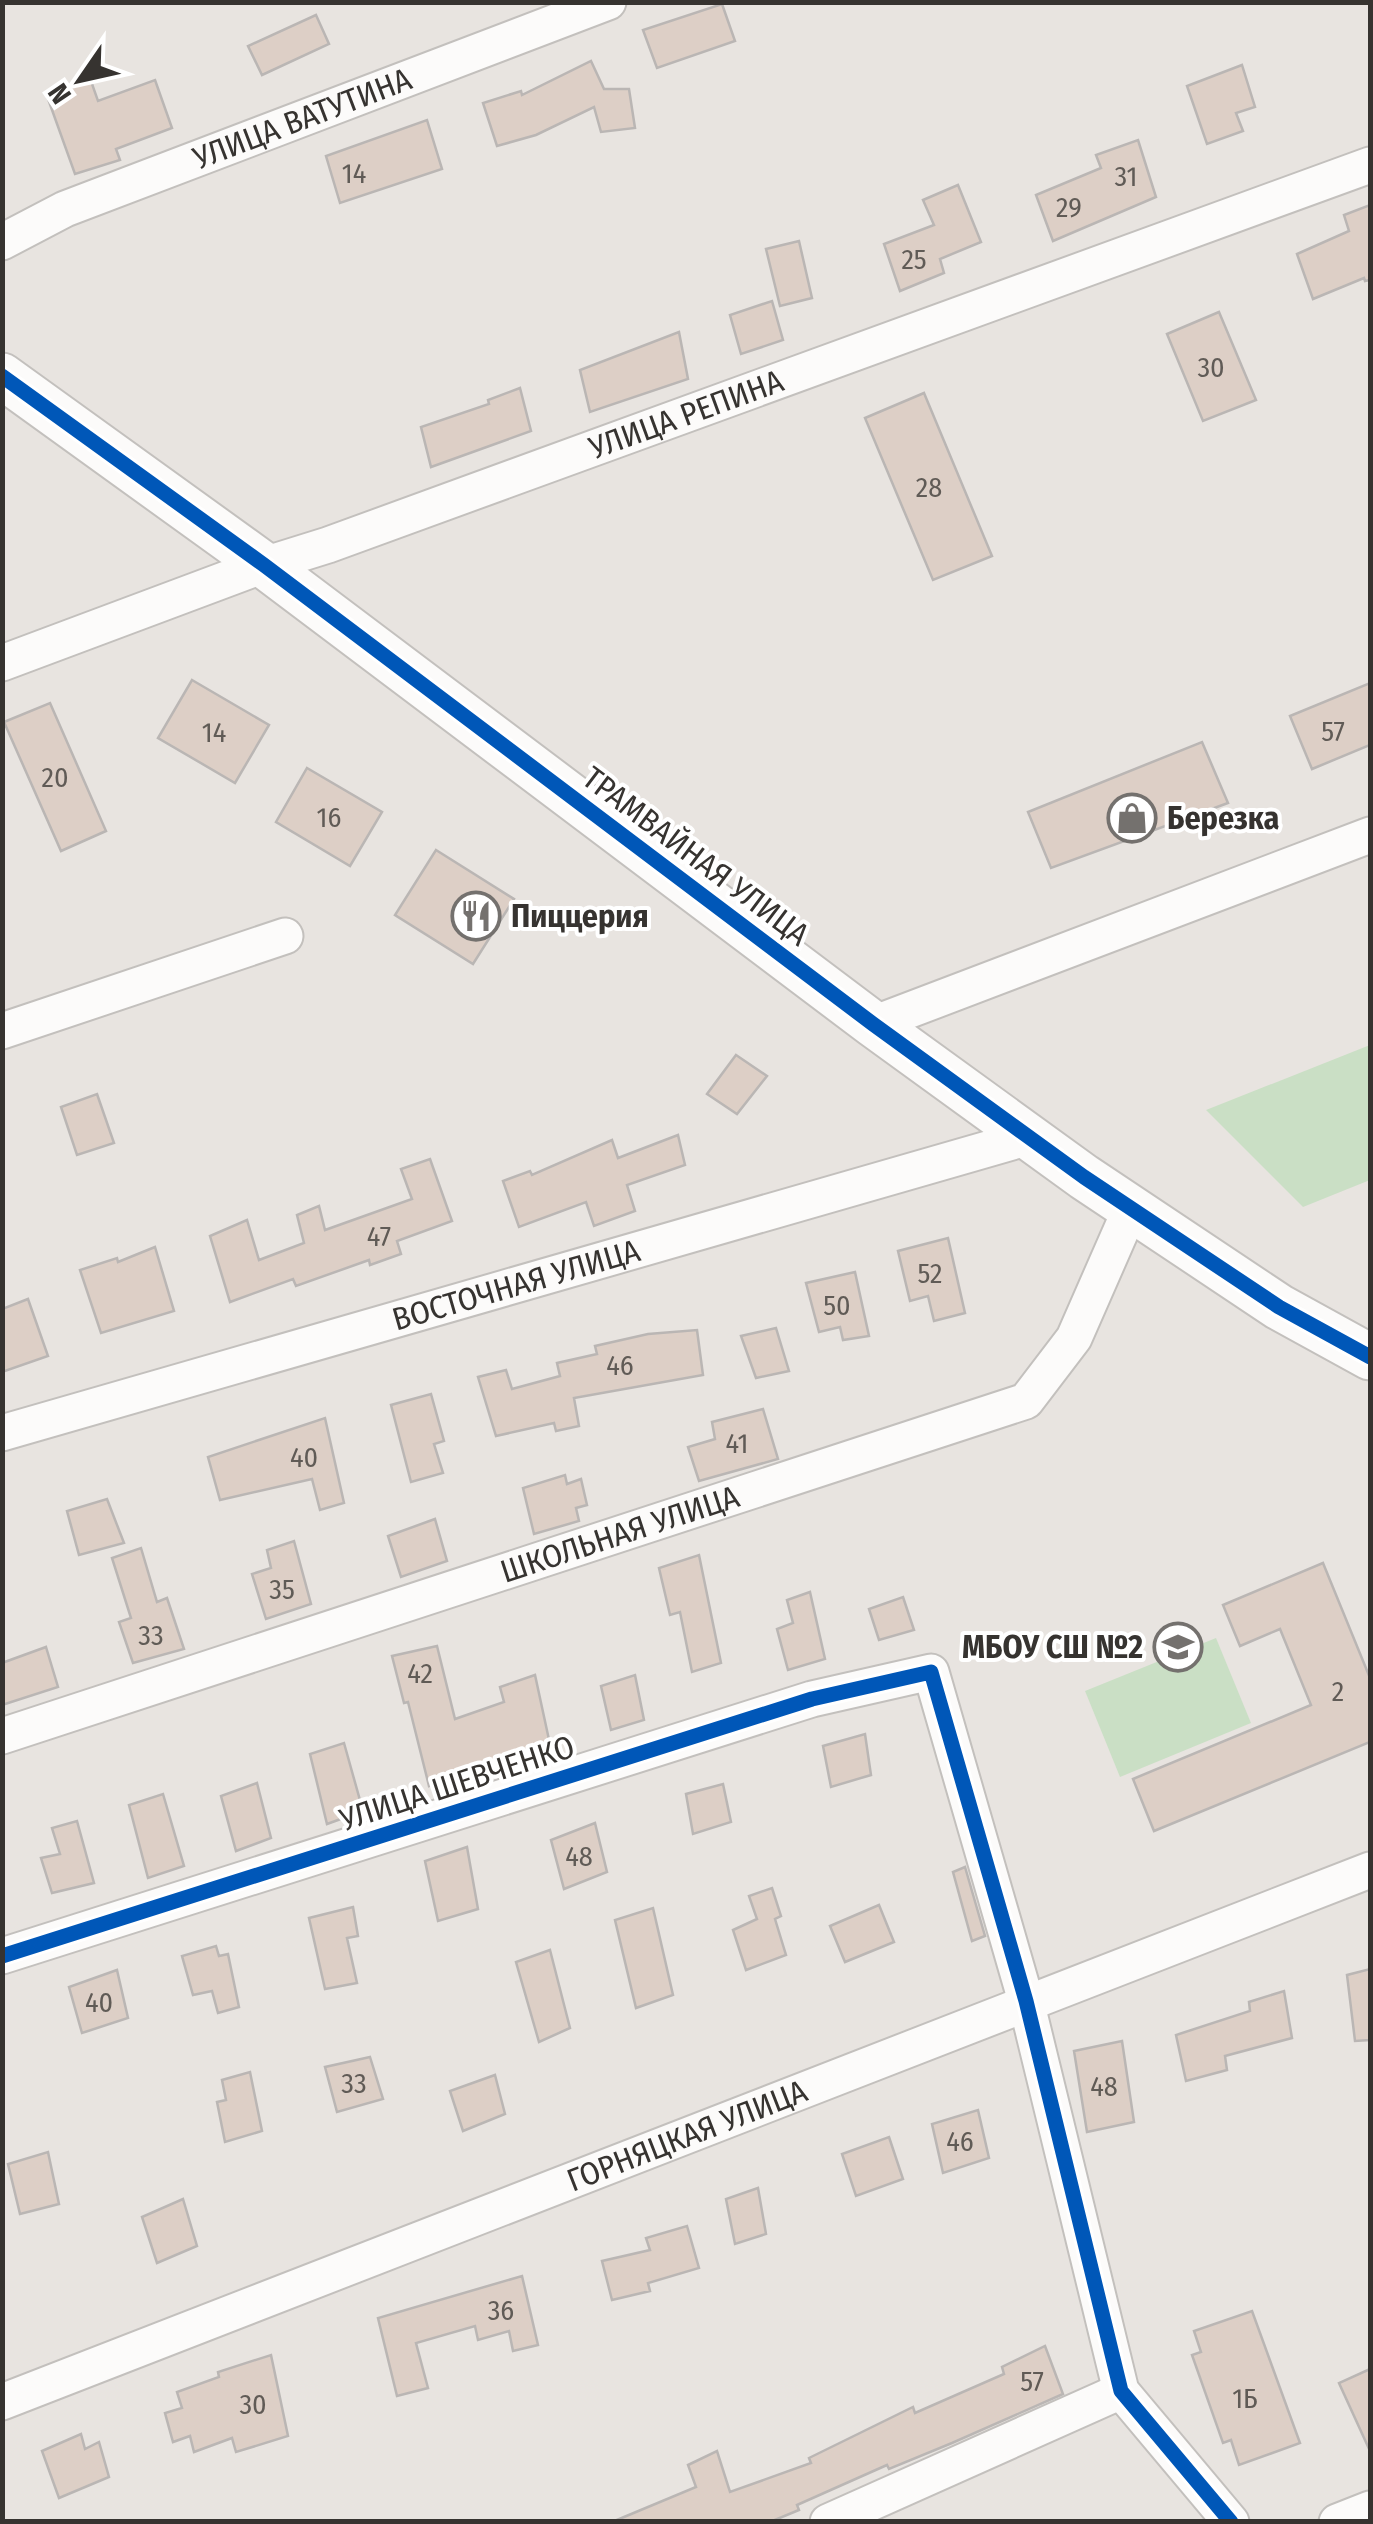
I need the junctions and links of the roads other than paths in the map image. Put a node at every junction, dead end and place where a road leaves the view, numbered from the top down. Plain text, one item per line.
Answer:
1 (608, 2) edge
2 (1370, 165) edge
3 (2, 242) edge
4 (2, 376) edge
5 (264, 565) junction
6 (2, 664) edge
7 (1370, 835) edge
8 (285, 936) dead end
9 (874, 1024) junction
10 (2, 1032) edge
11 (1029, 1137) junction
12 (1131, 1208) junction
13 (1370, 1357) edge
14 (2, 1433) edge
15 (2, 1736) edge
16 (1370, 1870) edge
17 (2, 1956) edge
18 (1026, 2001) junction
19 (1121, 2390) junction
20 (2, 2402) edge
21 (1370, 2508) edge
22 (828, 2522) edge
23 (1231, 2522) edge
24 (1336, 2522) edge

1 - 3 street, УЛИЦА ВАТУТИНА
2 - 5 street, УЛИЦА РЕПИНА
4 - 5 street, ТРАМВАЙНАЯ УЛИЦА
5 - 6 street, УЛИЦА РЕПИНА
5 - 9 street, ТРАМВАЙНАЯ УЛИЦА
7 - 9 street
8 - 10 street
9 - 11 street, ТРАМВАЙНАЯ УЛИЦА
11 - 12 street, ТРАМВАЙНАЯ УЛИЦА
11 - 14 street, ВОСТОЧНАЯ УЛИЦА
12 - 13 street, ТРАМВАЙНАЯ УЛИЦА
12 - 15 street, ШКОЛЬНАЯ УЛИЦА
16 - 18 street, ГОРНЯЦКАЯ УЛИЦА
17 - 18 street, УЛИЦА ШЕВЧЕНКО
18 - 19 street
18 - 20 street, ГОРНЯЦКАЯ УЛИЦА
19 - 22 street
19 - 23 street
21 - 24 street

